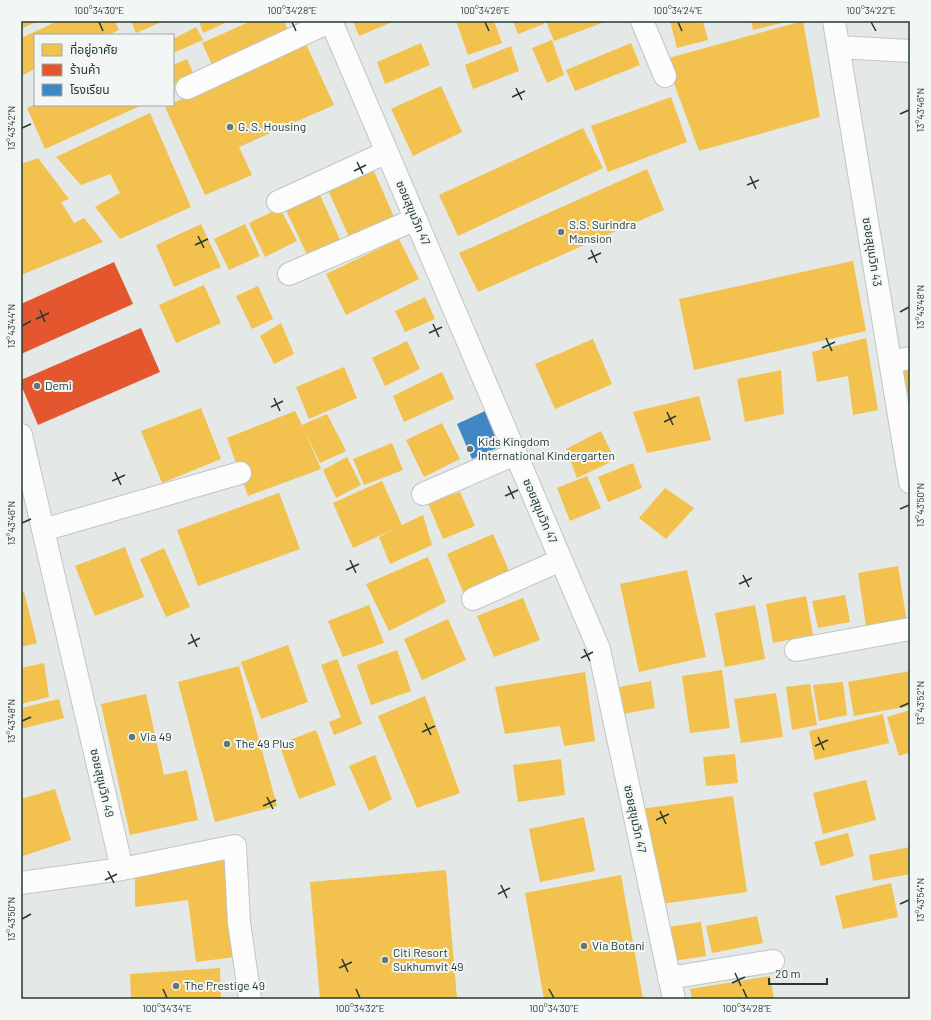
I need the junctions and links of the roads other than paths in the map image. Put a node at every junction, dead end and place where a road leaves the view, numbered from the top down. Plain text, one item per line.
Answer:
1 (331, 21) edge
2 (642, 21) edge
3 (834, 21) edge
4 (838, 47) junction
5 (910, 52) edge
6 (665, 76) dead end
7 (187, 88) dead end
8 (387, 152) junction
9 (278, 202) dead end
10 (416, 219) junction
11 (289, 274) dead end
12 (900, 360) edge
13 (21, 435) edge
14 (906, 440) edge
15 (515, 454) junction
16 (240, 473) dead end
17 (910, 482) edge
18 (423, 494) dead end
19 (43, 530) junction
20 (561, 560) junction
21 (473, 599) dead end
22 (910, 629) edge
23 (796, 650) dead end
24 (122, 869) junction
25 (21, 882) edge
26 (773, 961) dead end
27 (669, 978) junction
28 (250, 999) edge
29 (674, 999) edge

1 - 7 street
1 - 8 street, ซอยสุขุมวิท 47
2 - 6 street
3 - 4 street, ซอยสุขุมวิท 43
4 - 5 street
4 - 12 street, ซอยสุขุมวิท 43
8 - 9 street
8 - 10 street, ซอยสุขุมวิท 47
10 - 11 street
10 - 15 street, ซอยสุขุมวิท 47
12 - 14 street, ซอยสุขุมวิท 43
13 - 19 street, ซอยสุขุมวิท 49
14 - 17 street, ซอยสุขุมวิท 43
15 - 18 street
15 - 20 street, ซอยสุขุมวิท 47
16 - 19 street
19 - 24 street, ซอยสุขุมวิท 49
20 - 21 street
20 - 27 street, ซอยสุขุมวิท 47
22 - 23 street
24 - 25 street
24 - 28 street
26 - 27 street
27 - 29 street, ซอยสุขุมวิท 47

